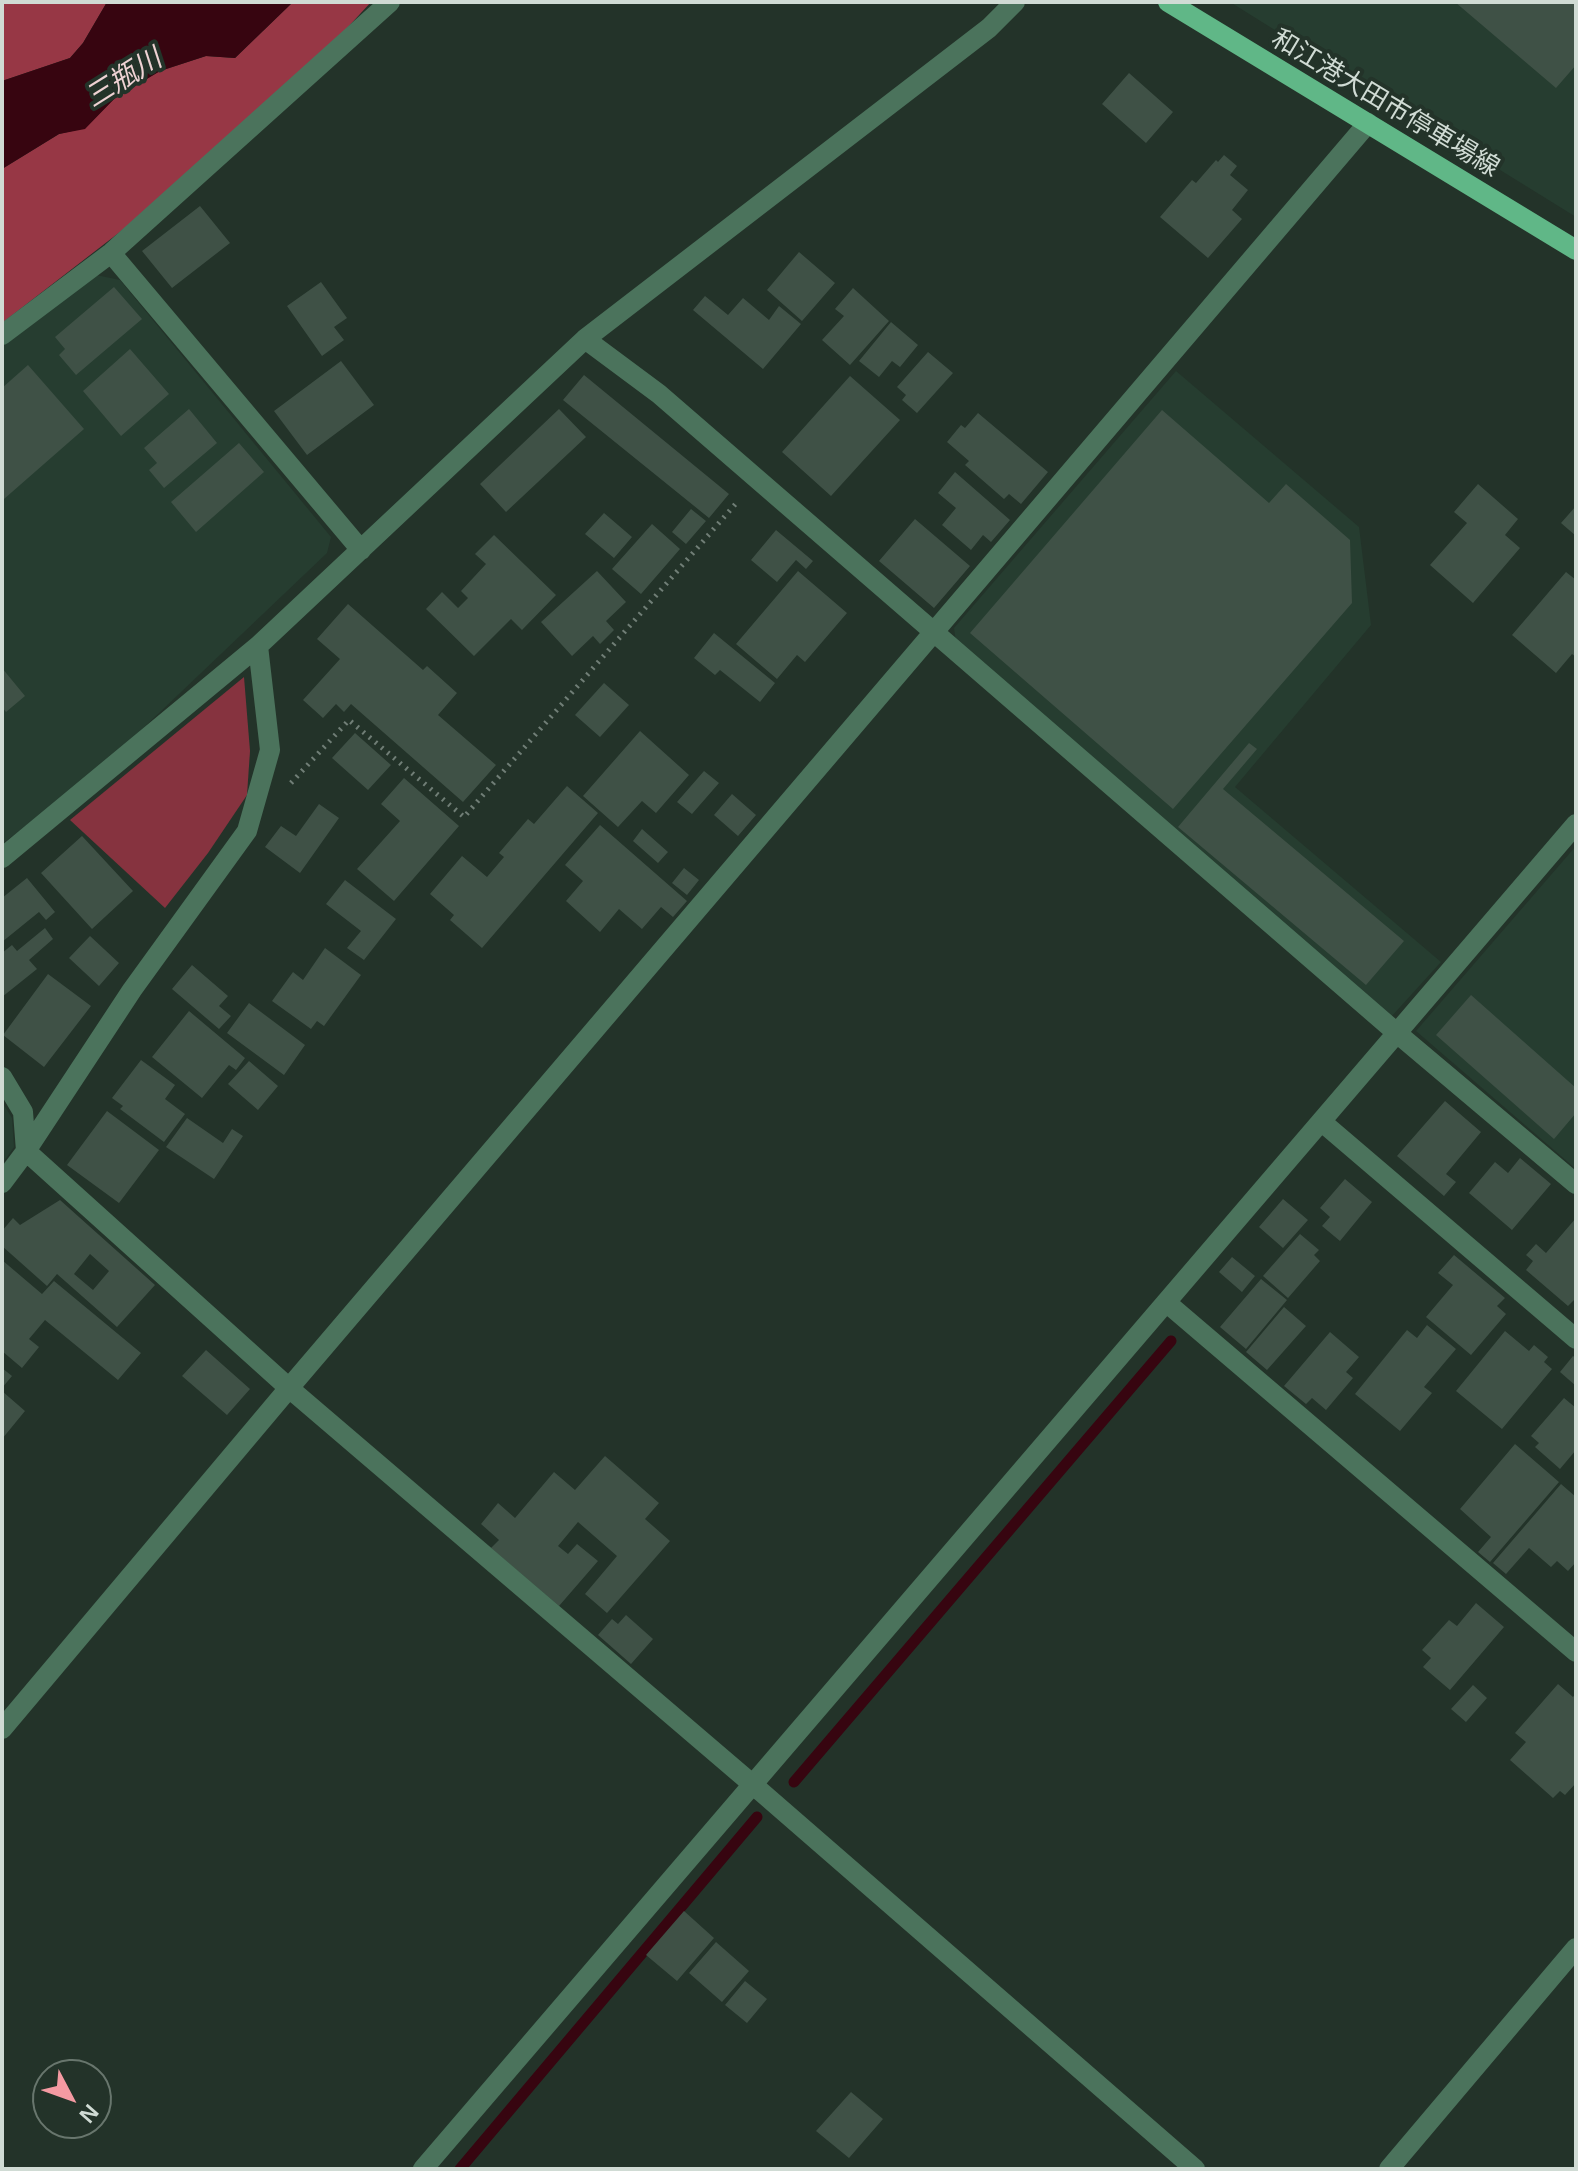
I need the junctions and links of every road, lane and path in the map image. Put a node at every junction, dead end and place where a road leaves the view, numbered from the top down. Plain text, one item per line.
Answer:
1 (390, 2) edge
2 (1015, 2) edge
3 (1168, 2) edge
4 (1368, 123) junction
5 (1576, 250) edge
6 (111, 253) junction
7 (2, 335) edge
8 (585, 339) junction
9 (758, 479) junction
10 (361, 550) junction
11 (934, 632) junction
12 (258, 646) junction
13 (288, 787) dead end
14 (1576, 824) edge
15 (2, 858) edge
16 (1398, 1034) junction
17 (2, 1077) edge
18 (1322, 1122) junction
19 (26, 1151) junction
20 (2, 1183) edge
21 (1576, 1184) edge
22 (1167, 1303) junction
23 (1576, 1339) edge
24 (289, 1388) junction
25 (1576, 1652) edge
26 (2, 1729) edge
27 (751, 1783) junction
28 (1576, 1948) edge
29 (423, 2169) edge
30 (1195, 2169) edge
31 (1389, 2169) edge

1 - 6 street
2 - 8 street
3 - 4 main road, 和江港大田市停車場線
4 - 5 main road, 和江港大田市停車場線
4 - 11 street
6 - 7 street
6 - 10 street
8 - 9 street
8 - 10 street
9 - 11 street
9 - 13 path
10 - 12 street
11 - 16 street
11 - 24 street
12 - 15 street
12 - 19 street
14 - 16 street
16 - 18 street
16 - 21 street
17 - 19 street
18 - 22 street
18 - 23 street
19 - 20 street
19 - 24 street
22 - 25 street
22 - 27 street
24 - 26 street
24 - 27 street
27 - 29 street
27 - 30 street
28 - 31 street

